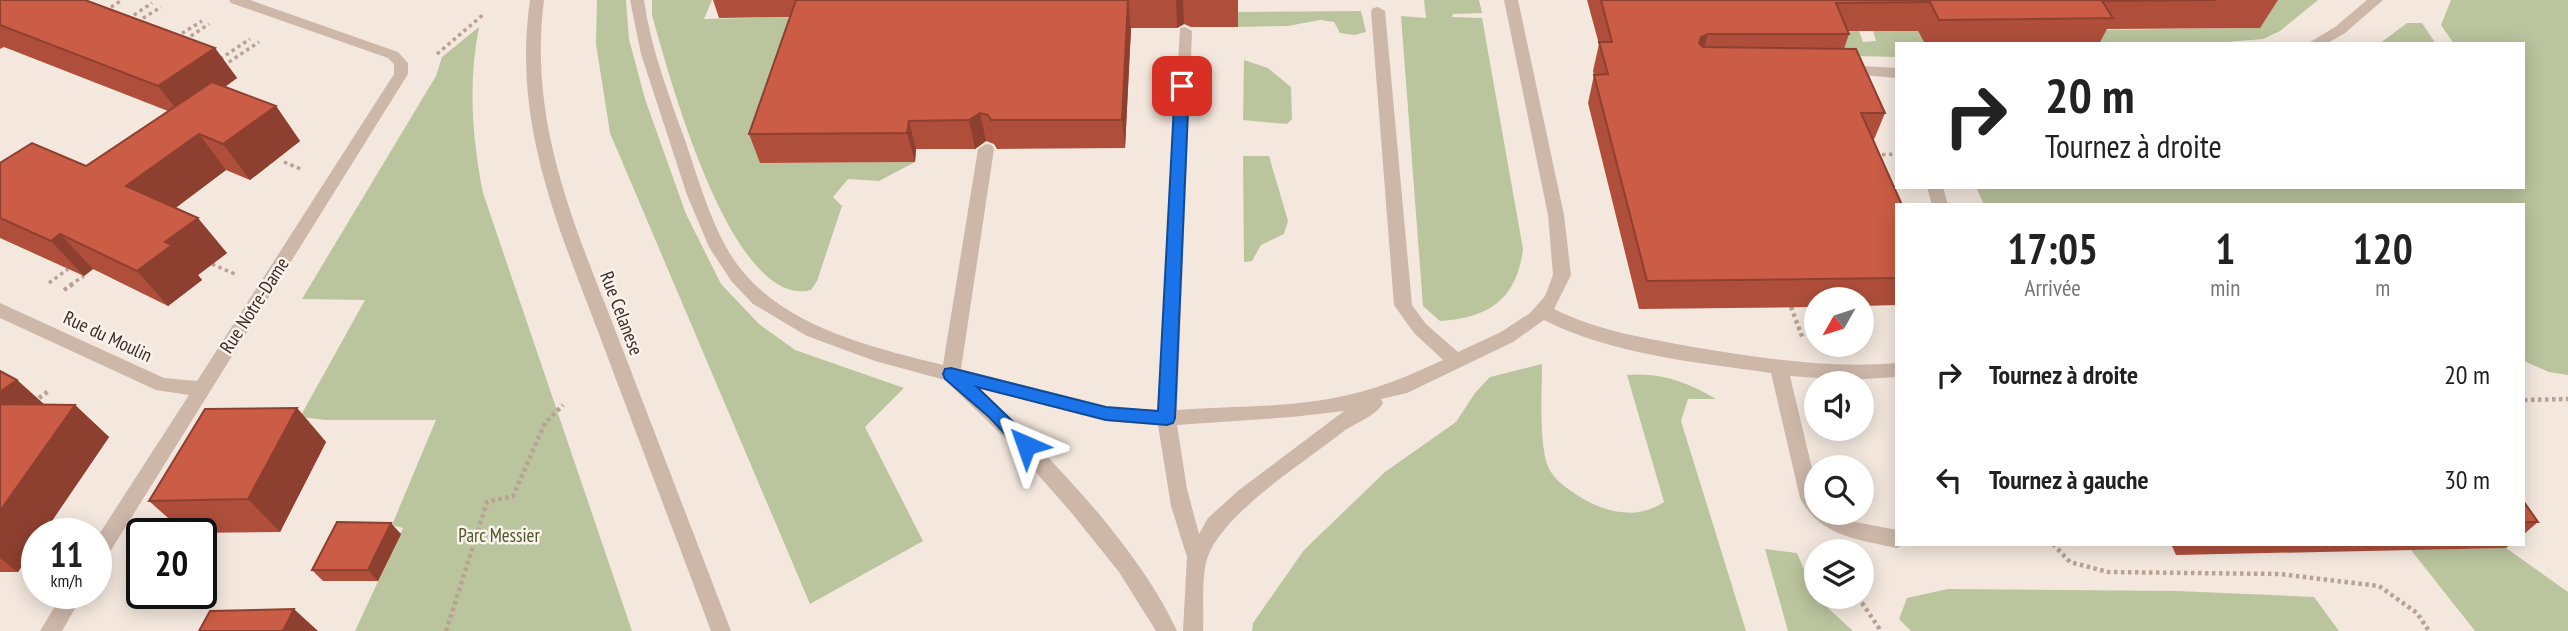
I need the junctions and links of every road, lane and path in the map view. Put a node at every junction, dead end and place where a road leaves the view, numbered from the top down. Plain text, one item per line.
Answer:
1 (122, 0) edge
2 (236, 0) edge
3 (537, 0) edge
4 (637, 0) edge
5 (1511, 0) edge
6 (2376, 0) edge
7 (152, 3) dead end
8 (161, 7) dead end
9 (1378, 11) dead end
10 (99, 15) edge
11 (484, 15) dead end
12 (202, 21) dead end
13 (120, 24) edge
14 (209, 24) dead end
15 (129, 27) edge
16 (1185, 31) dead end
17 (250, 38) dead end
18 (169, 42) edge
19 (259, 42) dead end
20 (2318, 42) edge
21 (177, 45) edge
22 (437, 54) dead end
23 (218, 60) edge
24 (1821, 70) edge
25 (216, 71) dead end
26 (1895, 73) edge
27 (986, 149) dead end
28 (1895, 154) edge
29 (1870, 155) edge
30 (284, 162) dead end
31 (307, 171) dead end
32 (212, 264) dead end
33 (68, 269) edge
34 (84, 276) edge
35 (239, 276) dead end
36 (49, 283) dead end
37 (64, 290) dead end
38 (0, 310) edge
39 (1542, 311) junction
40 (1457, 361) junction
41 (1779, 368) junction
42 (1895, 370) edge
43 (951, 374) junction
44 (1411, 383) junction
45 (201, 389) junction
46 (50, 390) dead end
47 (39, 398) dead end
48 (2568, 399) edge
49 (2525, 400) edge
50 (563, 405) dead end
51 (1167, 418) junction
52 (1804, 473) edge
53 (1839, 525) edge
54 (112, 531) edge
55 (1895, 539) edge
56 (2055, 546) edge
57 (1197, 557) junction
58 (64, 609) edge
59 (1866, 609) edge
60 (50, 631) edge
61 (446, 631) edge
62 (721, 631) edge
63 (1167, 631) edge
64 (1193, 631) edge
65 (1881, 631) edge
66 (2429, 631) edge

1 - 10 path
2 - 45 street, Rue Notre-Dame
3 - 62 street, Rue Celanese
4 - 43 street
5 - 39 street
6 - 20 street
7 - 13 path
8 - 15 path
9 - 40 street
11 - 22 path
12 - 18 path
14 - 21 path
16 - 51 street
17 - 23 path
19 - 25 path
24 - 26 street
27 - 43 street
28 - 29 path
30 - 31 path
32 - 35 path
33 - 36 path
34 - 37 path
38 - 45 street, Rue du Moulin
39 - 40 street
39 - 41 street
40 - 44 street
41 - 42 street
41 - 52 street
43 - 51 street
43 - 63 street
44 - 51 street
44 - 57 street
45 - 54 street, Rue Notre-Dame
46 - 47 path
48 - 49 path
50 - 61 path
51 - 57 street
53 - 55 street
56 - 66 path
57 - 64 street
58 - 60 street
59 - 65 path

